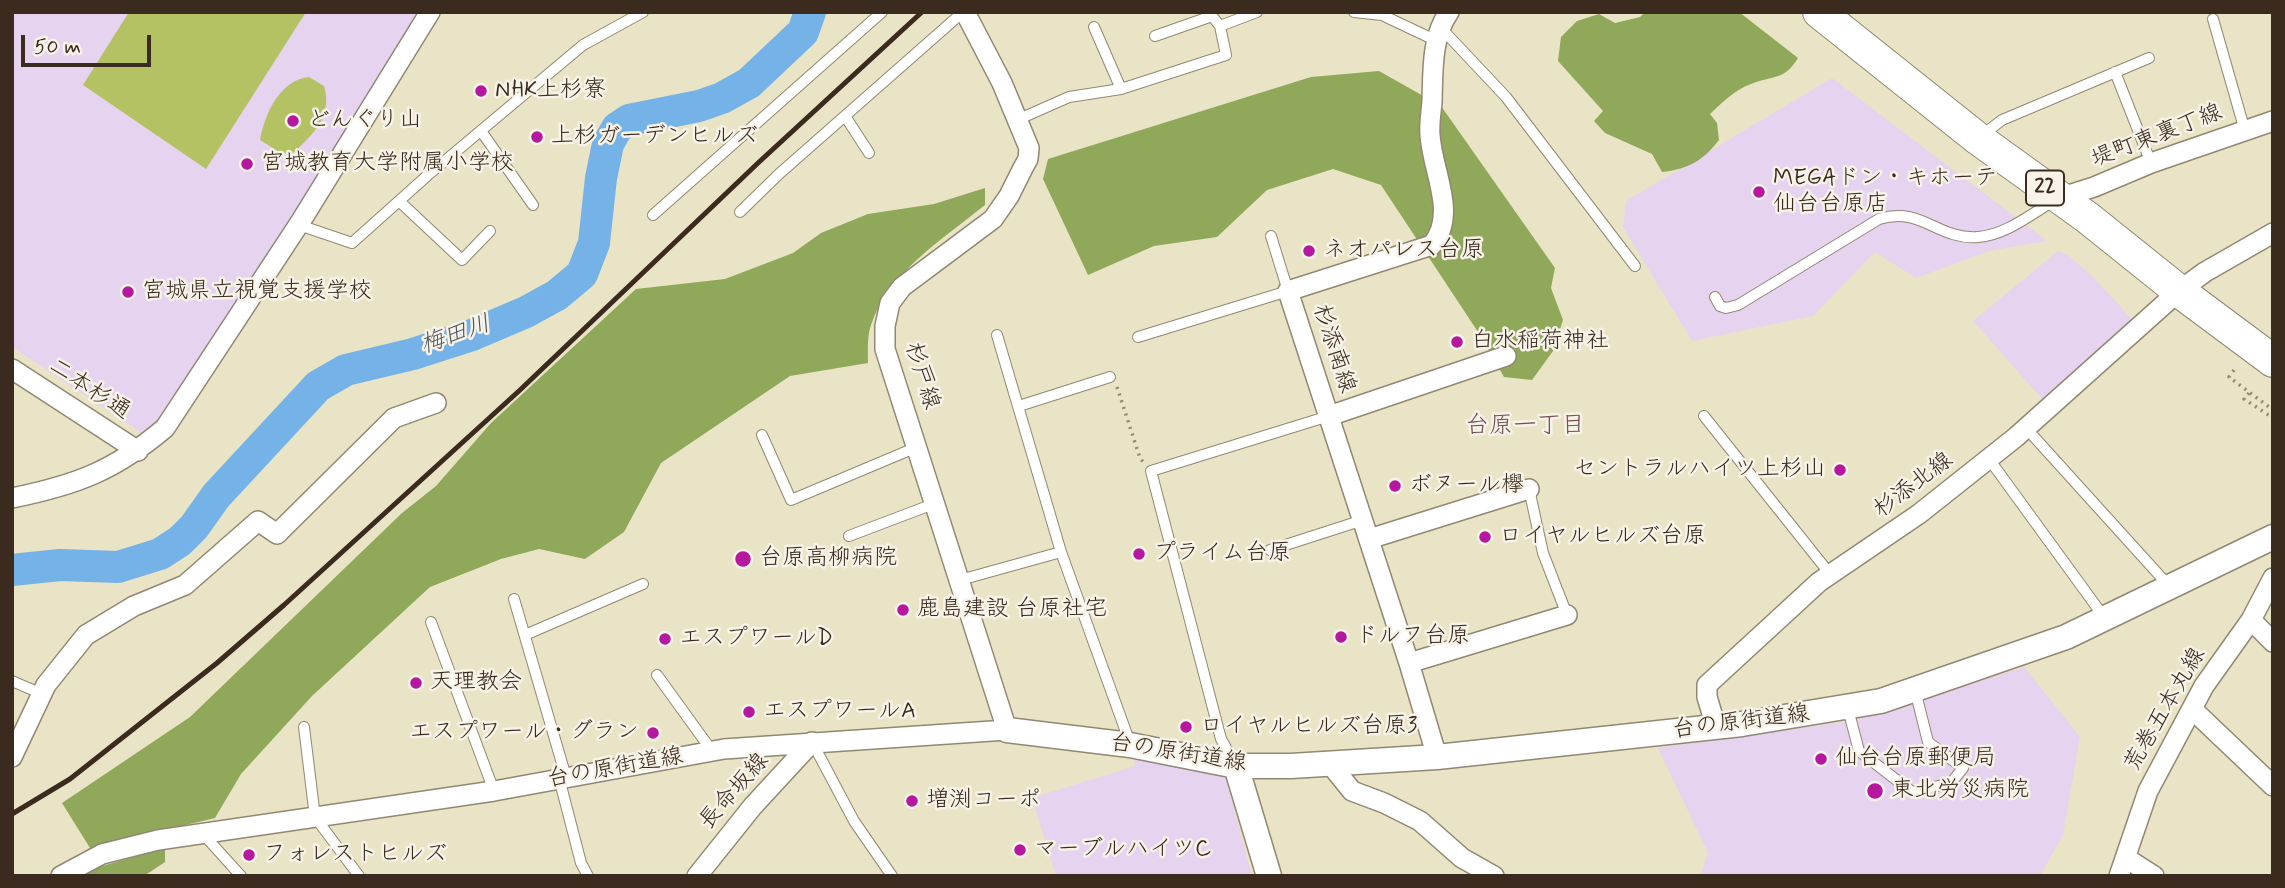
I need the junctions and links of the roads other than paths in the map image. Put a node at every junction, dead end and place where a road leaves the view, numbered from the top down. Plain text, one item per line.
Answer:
1 (430, 12) edge
2 (643, 12) edge
3 (882, 12) edge
4 (964, 12) edge
5 (1257, 12) edge
6 (1354, 12) edge
7 (1819, 12) edge
8 (630, 15) edge
9 (2213, 19) dead end
10 (1444, 22) edge
11 (1220, 26) junction
12 (1094, 27) dead end
13 (1154, 36) dead end
14 (2149, 58) dead end
15 (2115, 72) junction
16 (1121, 89) junction
17 (845, 116) junction
18 (1016, 121) junction
19 (2273, 121) edge
20 (481, 131) junction
21 (2245, 131) junction
22 (1977, 138) junction
23 (869, 153) dead end
24 (2151, 163) junction
25 (2059, 198) junction
26 (399, 201) junction
27 (533, 205) dead end
28 (740, 212) dead end
29 (653, 215) dead end
30 (299, 225) junction
31 (490, 231) dead end
32 (2273, 233) edge
33 (1271, 236) dead end
34 (1635, 266) dead end
35 (1288, 291) junction
36 (2179, 291) junction
37 (1715, 297) dead end
38 (997, 335) dead end
39 (1139, 337) dead end
40 (1506, 356) dead end
41 (2273, 361) edge
42 (12, 369) edge
43 (1110, 377) road end
44 (436, 403) dead end
45 (1019, 406) junction
46 (1329, 416) junction
47 (1704, 416) dead end
48 (2026, 428) junction
49 (762, 435) dead end
50 (918, 447) junction
51 (138, 451) junction
52 (1989, 459) junction
53 (1529, 489) joint
54 (12, 498) edge
55 (936, 503) junction
56 (1363, 520) junction
57 (849, 536) dead end
58 (2273, 537) edge
59 (1369, 539) junction
60 (1270, 550) dead end
61 (1061, 552) junction
62 (1830, 574) junction
63 (2273, 578) edge
64 (960, 580) junction
65 (643, 584) dead end
66 (2169, 587) junction
67 (514, 599) dead end
68 (1567, 615) joint
69 (2105, 618) junction
70 (2251, 620) junction
71 (431, 622) dead end
72 (525, 635) junction
73 (2273, 642) edge
74 (1409, 663) junction
75 (657, 675) dead end
76 (12, 681) edge
77 (1915, 690) junction
78 (42, 694) junction
79 (1848, 708) junction
80 (2192, 709) junction
81 (304, 727) dead end
82 (1716, 727) junction
83 (1007, 730) junction
84 (812, 742) junction
85 (1130, 745) junction
86 (712, 751) junction
87 (12, 757) edge
88 (1437, 757) junction
89 (1331, 765) junction
90 (1236, 766) junction
91 (563, 778) junction
92 (2273, 786) edge
93 (494, 791) junction
94 (314, 817) junction
95 (204, 835) junction
96 (2122, 867) edge
97 (61, 876) edge
98 (241, 876) edge
99 (359, 876) edge
100 (589, 876) edge
101 (697, 876) edge
102 (892, 876) edge
103 (1269, 876) edge
104 (1494, 876) edge
105 (2154, 876) edge

1 - 30 street
2 - 8 lane
3 - 29 lane
4 - 17 lane
4 - 18 street, 杉戸線
5 - 11 lane
6 - 10 lane
7 - 22 main road, 22
8 - 20 lane
9 - 21 lane
10 - 34 lane
10 - 35 street, 杉添南線
11 - 13 lane
11 - 16 lane
12 - 16 lane
14 - 15 lane
15 - 22 lane
15 - 24 lane
16 - 18 lane
17 - 23 lane
17 - 28 lane
18 - 50 street, 杉戸線
19 - 21 street, 堤町東裏丁線
20 - 26 lane
20 - 27 lane
21 - 24 street, 堤町東裏丁線
22 - 25 main road, 22
24 - 25 street, 堤町東裏丁線
25 - 36 main road, 22
25 - 37 lane
26 - 30 lane
26 - 31 lane
30 - 51 street
32 - 36 street, 杉添北線
33 - 35 lane
35 - 39 lane
35 - 46 street, 杉添南線
36 - 41 main road, 22
36 - 48 street, 杉添北線
38 - 45 lane
40 - 46 street
42 - 51 street, 二本杉通
43 - 45 lane
44 - 78 street
45 - 61 lane
46 - 56 street, 杉添南線
46 - 90 lane
47 - 62 lane
48 - 52 street, 杉添北線
48 - 66 lane
49 - 50 lane
50 - 55 street, 杉戸線
51 - 54 street
52 - 62 street, 杉添北線
52 - 69 lane
53 - 59 street
53 - 68 lane
55 - 57 lane
55 - 64 street, 杉戸線
56 - 59 street, 杉添南線
56 - 60 lane
58 - 66 street, 台の原街道線
59 - 74 street, 杉添南線
61 - 64 lane
61 - 85 lane
62 - 82 street, 杉添北線
63 - 70 street, 荒巻五本丸線
64 - 83 street, 杉戸線
65 - 72 lane
66 - 69 street, 台の原街道線
67 - 72 lane
68 - 74 street
69 - 77 street, 台の原街道線
70 - 73 street
70 - 80 street, 荒巻五本丸線
71 - 93 lane
72 - 91 lane
74 - 88 street, 杉添南線
75 - 86 lane
76 - 78 lane
77 - 79 street, 台の原街道線
77 - 79 lane
78 - 87 street
79 - 82 street, 台の原街道線
80 - 92 street
80 - 96 street, 荒巻五本丸線
81 - 94 lane
82 - 88 street, 台の原街道線
83 - 84 street, 台の原街道線
83 - 85 street, 台の原街道線
84 - 86 street, 台の原街道線
84 - 101 street, 長命坂線
84 - 102 lane
85 - 90 street, 台の原街道線
86 - 91 street, 台の原街道線
88 - 89 street, 台の原街道線
89 - 90 street, 台の原街道線
89 - 104 street
90 - 103 street
91 - 93 street, 台の原街道線
91 - 100 lane
93 - 94 street, 台の原街道線
94 - 95 street, 台の原街道線
94 - 99 lane
95 - 97 street, 台の原街道線
95 - 98 lane
96 - 105 street

